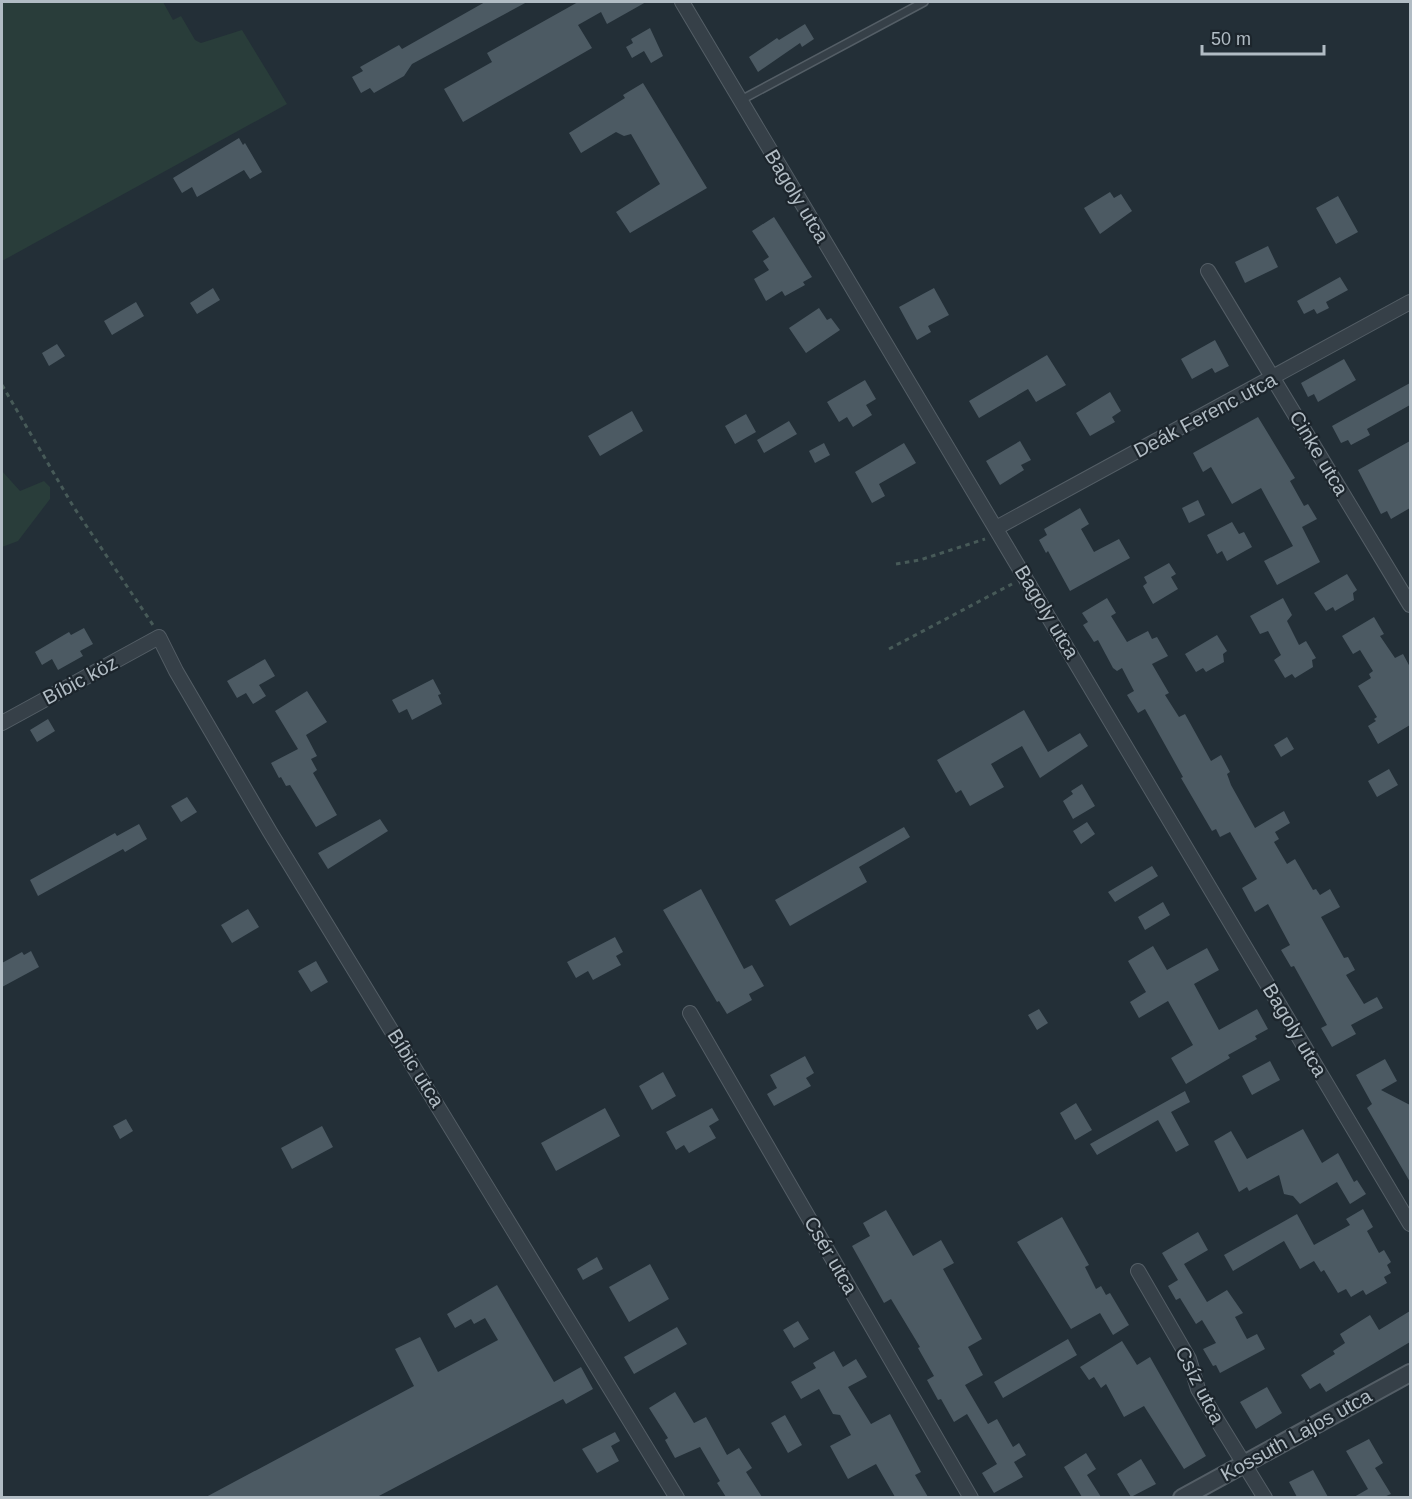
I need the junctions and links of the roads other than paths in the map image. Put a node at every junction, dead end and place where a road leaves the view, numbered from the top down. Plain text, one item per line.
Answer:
1 (682, 2) edge
2 (924, 2) edge
3 (741, 100) junction
4 (1208, 271) dead end
5 (1410, 302) edge
6 (1273, 378) junction
7 (999, 530) junction
8 (1410, 605) edge
9 (159, 637) joint
10 (2, 723) edge
11 (690, 1013) dead end
12 (1410, 1224) edge
13 (1138, 1271) dead end
14 (1410, 1373) edge
15 (1244, 1463) junction
16 (677, 1497) edge
17 (971, 1497) edge
18 (1182, 1497) edge
19 (1265, 1497) edge

1 - 3 street, Bagoly utca
2 - 3 lane
3 - 7 street, Bagoly utca
4 - 6 street, Cinke utca
5 - 6 street, Deák Ferenc utca
6 - 7 street, Deák Ferenc utca
6 - 8 street, Cinke utca
7 - 12 street, Bagoly utca
9 - 10 street, Bíbic köz
9 - 16 street, Bíbic utca
11 - 17 street, Csér utca
13 - 15 street, Csíz utca
14 - 15 street, Kossuth Lajos utca
15 - 18 street, Kossuth Lajos utca
15 - 19 street, Csíz utca

